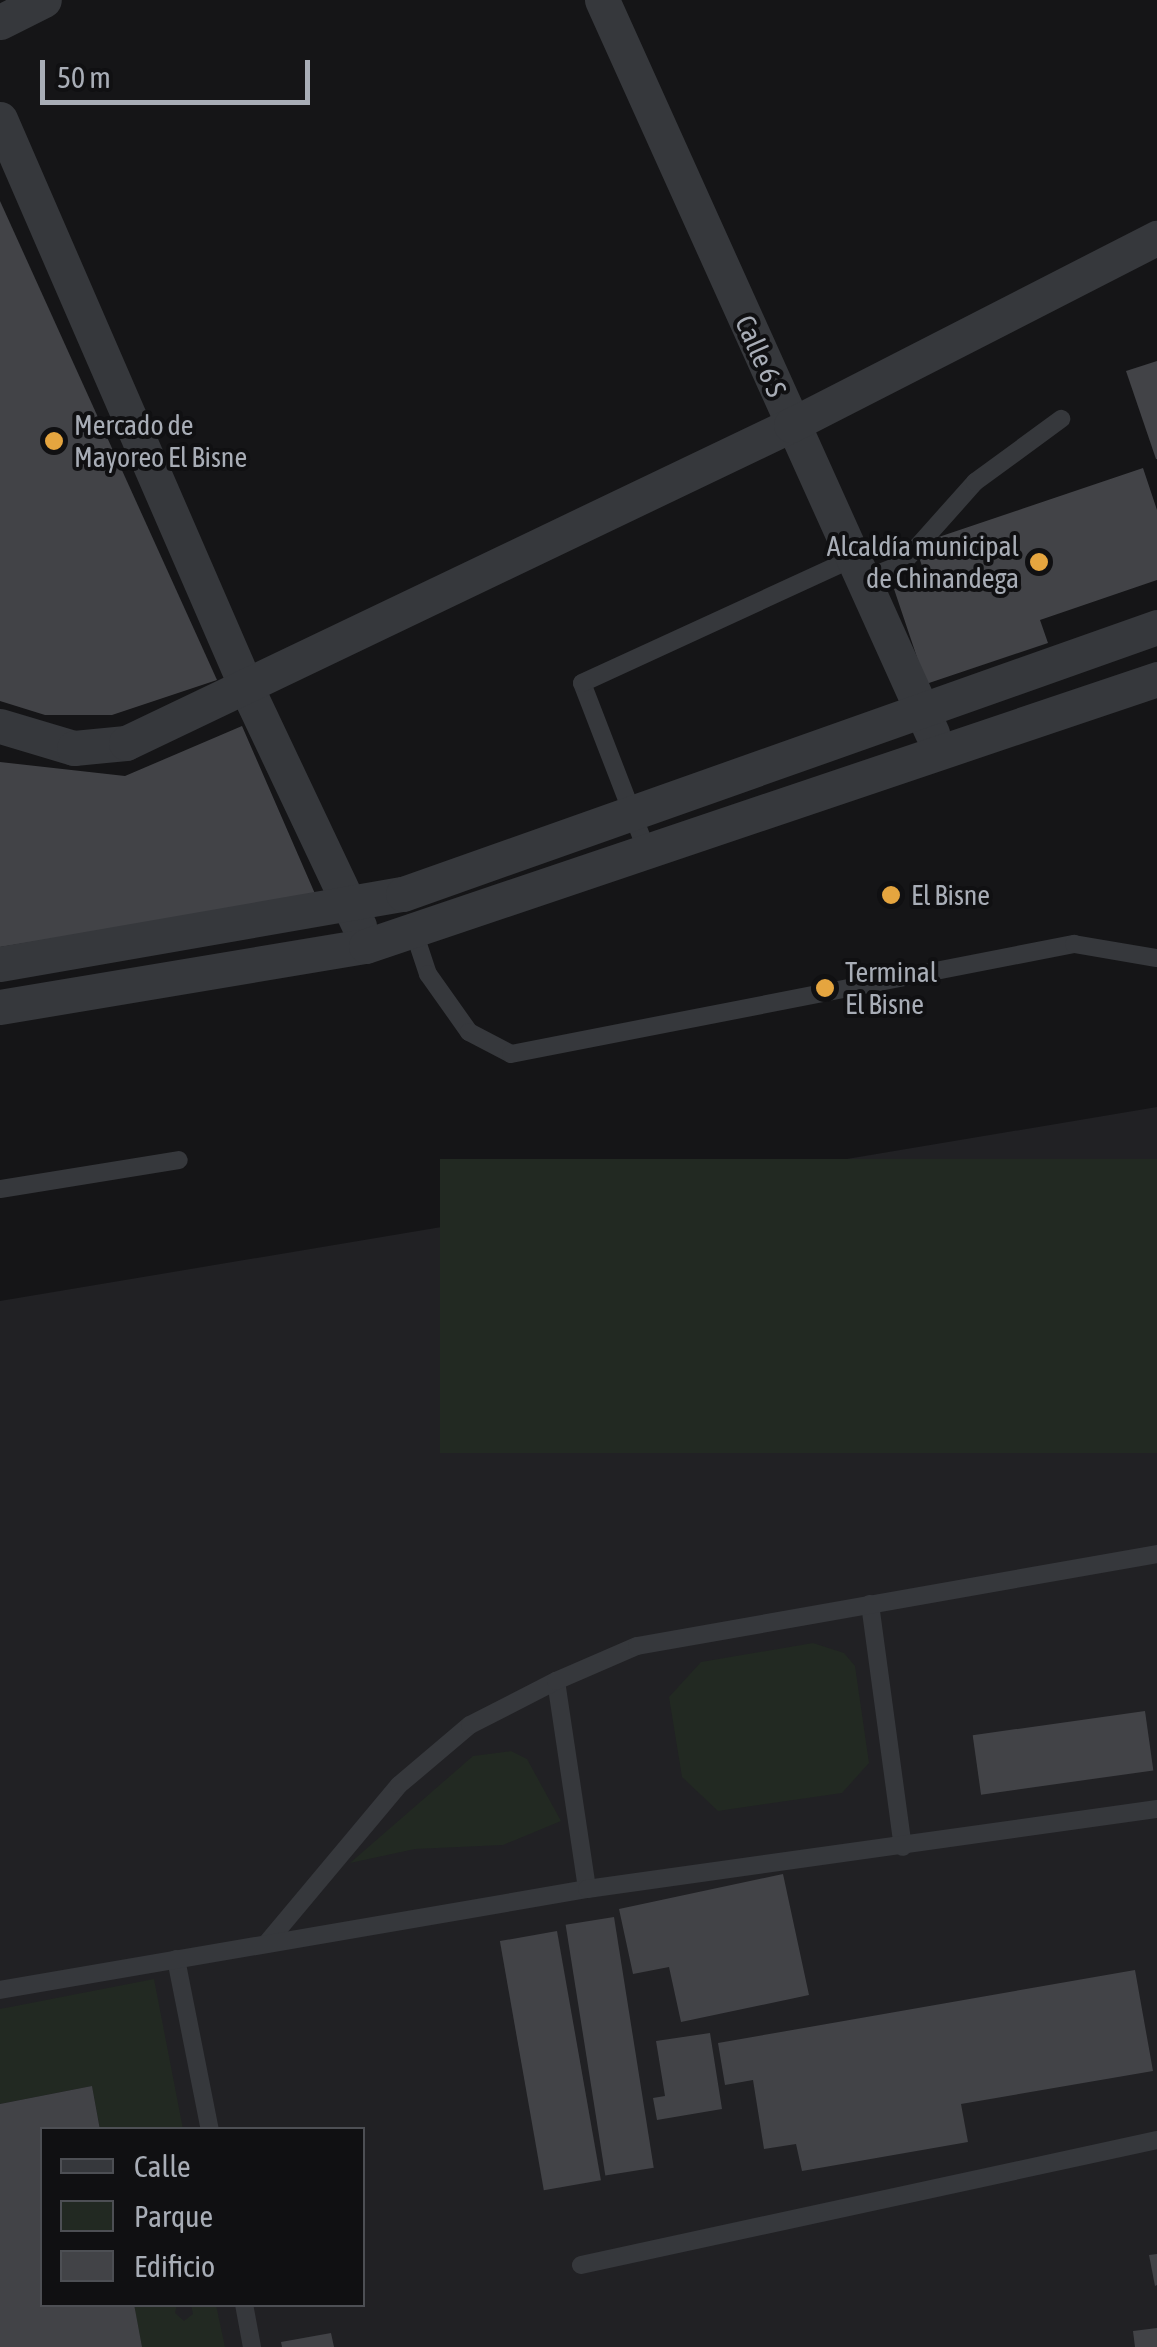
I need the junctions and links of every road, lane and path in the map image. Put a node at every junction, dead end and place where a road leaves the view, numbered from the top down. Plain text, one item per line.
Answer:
1 (44, 0) edge
2 (602, 0) edge
3 (0, 22) edge
4 (0, 118) edge
5 (1157, 238) edge
6 (1061, 419) dead end
7 (791, 425) junction
8 (857, 569) junction
9 (1157, 627) edge
10 (1157, 679) edge
11 (248, 691) junction
12 (923, 711) junction
13 (0, 726) edge
14 (940, 755) junction
15 (632, 813) junction
16 (648, 854) junction
17 (403, 894) junction
18 (352, 906) junction
19 (414, 932) junction
20 (366, 946) junction
21 (1157, 958) edge
22 (0, 964) edge
23 (0, 1007) edge
24 (179, 1160) dead end
25 (0, 1189) edge
26 (1157, 1554) edge
27 (870, 1604) junction
28 (556, 1681) junction
29 (1157, 1809) edge
30 (903, 1846) junction
31 (587, 1889) junction
32 (266, 1944) junction
33 (176, 1959) junction
34 (0, 1990) edge
35 (209, 2127) edge
36 (1157, 2140) edge
37 (581, 2266) dead end
38 (245, 2307) edge
39 (252, 2347) edge

1 - 3 street
2 - 7 street, Calle 6 S
4 - 11 street
5 - 7 street
6 - 8 lane
7 - 8 street, Calle 6 S
7 - 11 street
8 - 12 street, Calle 6 S
8 - 15 lane
9 - 12 street
10 - 14 street
11 - 13 street
11 - 18 street
12 - 14 street, Calle 6 S
12 - 15 street
14 - 16 street
15 - 16 lane
15 - 17 street
16 - 19 street
17 - 18 street
17 - 19 lane
18 - 20 street
18 - 22 street
19 - 20 street
19 - 21 lane
20 - 23 street
24 - 25 lane
26 - 27 lane
27 - 28 lane
27 - 30 lane
28 - 31 lane
28 - 32 lane
29 - 30 lane
30 - 31 lane
31 - 32 lane
32 - 33 lane
33 - 34 lane
33 - 35 lane
36 - 37 lane
38 - 39 lane

